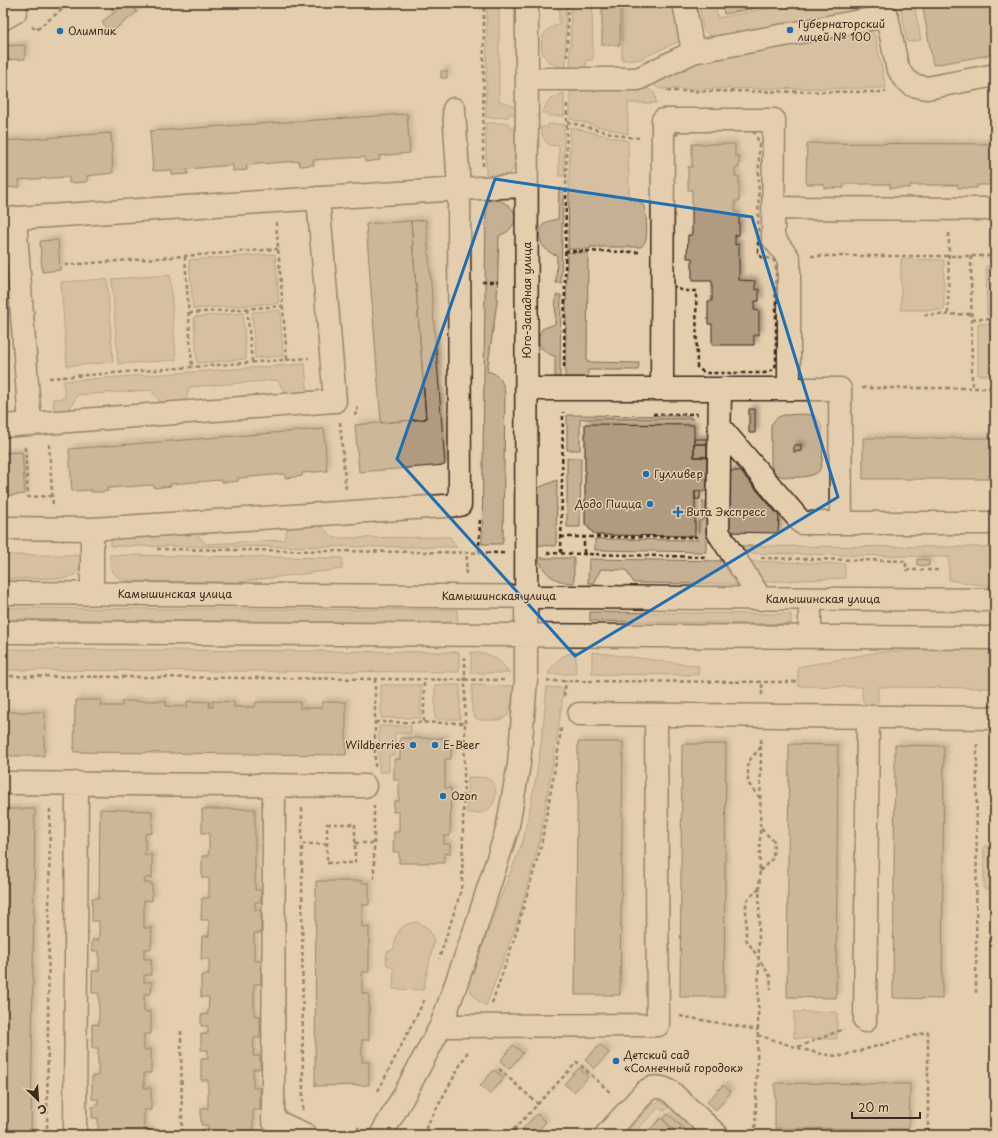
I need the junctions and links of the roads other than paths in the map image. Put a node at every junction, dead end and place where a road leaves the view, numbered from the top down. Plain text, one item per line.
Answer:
1 (527, 3) edge
2 (684, 3) edge
3 (693, 52) junction
4 (995, 75) edge
5 (527, 79) junction
6 (454, 110) dead end
7 (527, 186) junction
8 (459, 189) junction
9 (318, 198) junction
10 (774, 208) junction
11 (995, 208) edge
12 (9, 219) edge
13 (662, 389) junction
14 (720, 389) junction
15 (789, 389) junction
16 (527, 390) junction
17 (30, 424) junction
18 (3, 426) edge
19 (719, 426) junction
20 (995, 523) edge
21 (841, 524) junction
22 (3, 528) edge
23 (92, 529) junction
24 (3, 593) edge
25 (92, 593) junction
26 (526, 596) junction
27 (762, 599) junction
28 (810, 599) junction
29 (995, 600) edge
30 (3, 632) edge
31 (526, 635) junction
32 (810, 637) junction
33 (995, 638) edge
34 (568, 713) road end
35 (656, 715) junction
36 (868, 717) junction
37 (995, 718) edge
38 (3, 783) edge
39 (77, 783) junction
40 (274, 785) junction
41 (365, 786) dead end
42 (865, 1021) road end
43 (441, 1026) junction
44 (304, 1134) edge
45 (75, 1135) edge
46 (381, 1135) edge
47 (606, 1135) edge
48 (717, 1135) edge

1 - 5 street, Юго-Западная улица
2 - 3 street
3 - 4 street
3 - 5 street
5 - 7 street, Юго-Западная улица
6 - 8 street
7 - 8 street
7 - 16 street, Юго-Западная улица
8 - 9 street
8 - 23 street
9 - 12 street
9 - 17 street
10 - 11 street
10 - 13 street
10 - 15 street
12 - 17 street
13 - 14 street
13 - 16 street
14 - 15 street
14 - 19 street
15 - 21 street
16 - 26 street, Юго-Западная улица
17 - 18 street
19 - 21 street
19 - 27 street
20 - 21 street
22 - 23 street
23 - 25 street
24 - 25 street, Камышинская улица
25 - 26 street, Камышинская улица
26 - 27 street, Камышинская улица
26 - 31 street, Юго-Западная улица
27 - 28 street, Камышинская улица
28 - 29 street, Камышинская улица
28 - 32 street
30 - 31 street
31 - 32 street
31 - 43 street, Юго-Западная улица
32 - 33 street
34 - 35 street
35 - 36 street
35 - 43 street
36 - 37 street
36 - 42 street
38 - 39 street
39 - 40 street
39 - 45 street
40 - 41 street
40 - 44 street
43 - 46 street, Юго-Западная улица
47 - 48 street

